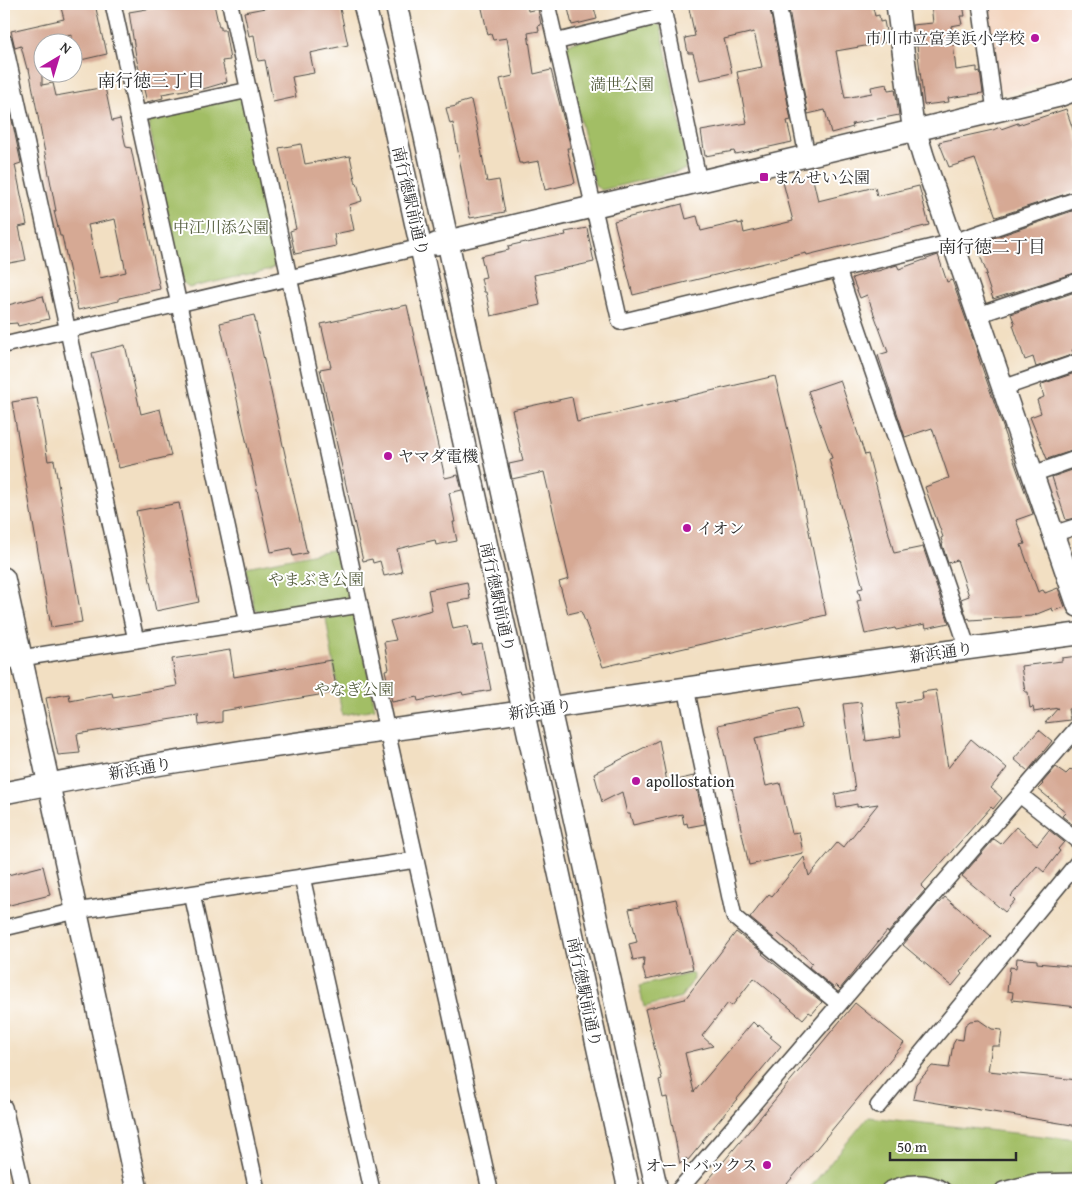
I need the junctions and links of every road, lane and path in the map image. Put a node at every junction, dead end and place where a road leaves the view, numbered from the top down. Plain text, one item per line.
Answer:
1 (112, 4) edge
2 (230, 4) edge
3 (364, 4) edge
4 (396, 4) edge
5 (547, 4) edge
6 (778, 4) edge
7 (897, 4) edge
8 (980, 4) edge
9 (663, 9) edge
10 (4, 41) edge
11 (555, 42) junction
12 (1078, 89) edge
13 (249, 90) junction
14 (995, 111) junction
15 (137, 114) junction
16 (916, 130) junction
17 (807, 156) junction
18 (699, 182) junction
19 (1078, 199) edge
20 (594, 207) junction
21 (448, 241) junction
22 (953, 242) junction
23 (421, 247) junction
24 (838, 270) junction
25 (290, 278) junction
26 (1078, 281) edge
27 (179, 304) junction
28 (978, 315) junction
29 (67, 331) junction
30 (4, 346) edge
31 (1078, 362) edge
32 (1003, 388) junction
33 (1078, 458) edge
34 (1033, 474) junction
35 (1078, 526) edge
36 (1053, 534) junction
37 (4, 578) edge
38 (360, 605) junction
39 (1078, 606) edge
40 (248, 622) junction
41 (1078, 634) edge
42 (136, 640) junction
43 (968, 649) junction
44 (12, 660) edge
45 (686, 688) junction
46 (550, 707) junction
47 (523, 711) junction
48 (1078, 727) edge
49 (387, 731) junction
50 (49, 784) junction
51 (4, 793) edge
52 (1020, 795) junction
53 (1078, 842) edge
54 (416, 860) junction
55 (1078, 862) edge
56 (302, 877) junction
57 (192, 894) junction
58 (76, 911) junction
59 (4, 928) edge
60 (840, 1004) junction
61 (878, 1106) dead end
62 (4, 1107) edge
63 (1078, 1181) edge
64 (23, 1190) edge
65 (137, 1190) edge
66 (258, 1190) edge
67 (372, 1190) edge
68 (490, 1190) edge
69 (628, 1190) edge
70 (657, 1190) edge
71 (679, 1190) edge
72 (889, 1190) edge
73 (943, 1190) edge
74 (1003, 1190) edge

1 - 15 street
2 - 13 street
3 - 23 street, 南行徳駅前通り
4 - 21 street, 南行徳駅前通り
5 - 11 street
6 - 17 street
7 - 16 street
8 - 14 street
9 - 11 street
9 - 18 street
10 - 29 street
11 - 20 street
12 - 14 street
13 - 15 street
13 - 25 street
14 - 16 street
15 - 27 street
16 - 17 street
16 - 22 street
17 - 18 street
18 - 20 street
19 - 22 street
20 - 21 street
20 - 24 street
21 - 23 street
21 - 46 street, 南行徳駅前通り
22 - 24 street
22 - 28 street
23 - 25 street
23 - 47 street, 南行徳駅前通り
24 - 43 street
25 - 27 street
25 - 38 street
26 - 28 street
27 - 29 street
27 - 40 street
28 - 32 street
29 - 30 street
29 - 42 street
31 - 32 street
32 - 34 street
33 - 34 street
34 - 36 street
35 - 36 street
36 - 39 street
37 - 44 street
38 - 40 street
38 - 49 street
40 - 42 street
41 - 43 street, 新浜通り
42 - 44 street
43 - 45 street, 新浜通り
44 - 50 street
45 - 46 street, 新浜通り
45 - 60 street
46 - 47 street, 新浜通り
46 - 70 street, 南行徳駅前通り
47 - 49 street, 新浜通り
47 - 69 street, 南行徳駅前通り
48 - 52 street
49 - 50 street, 新浜通り
49 - 54 street
50 - 51 street, 新浜通り
50 - 58 street
52 - 53 street
52 - 60 street
54 - 56 street
54 - 68 street
55 - 61 street
56 - 57 street
56 - 67 street
57 - 58 street
57 - 66 street
58 - 59 street
58 - 65 street
60 - 71 street
62 - 64 street
63 - 74 street
72 - 73 street

